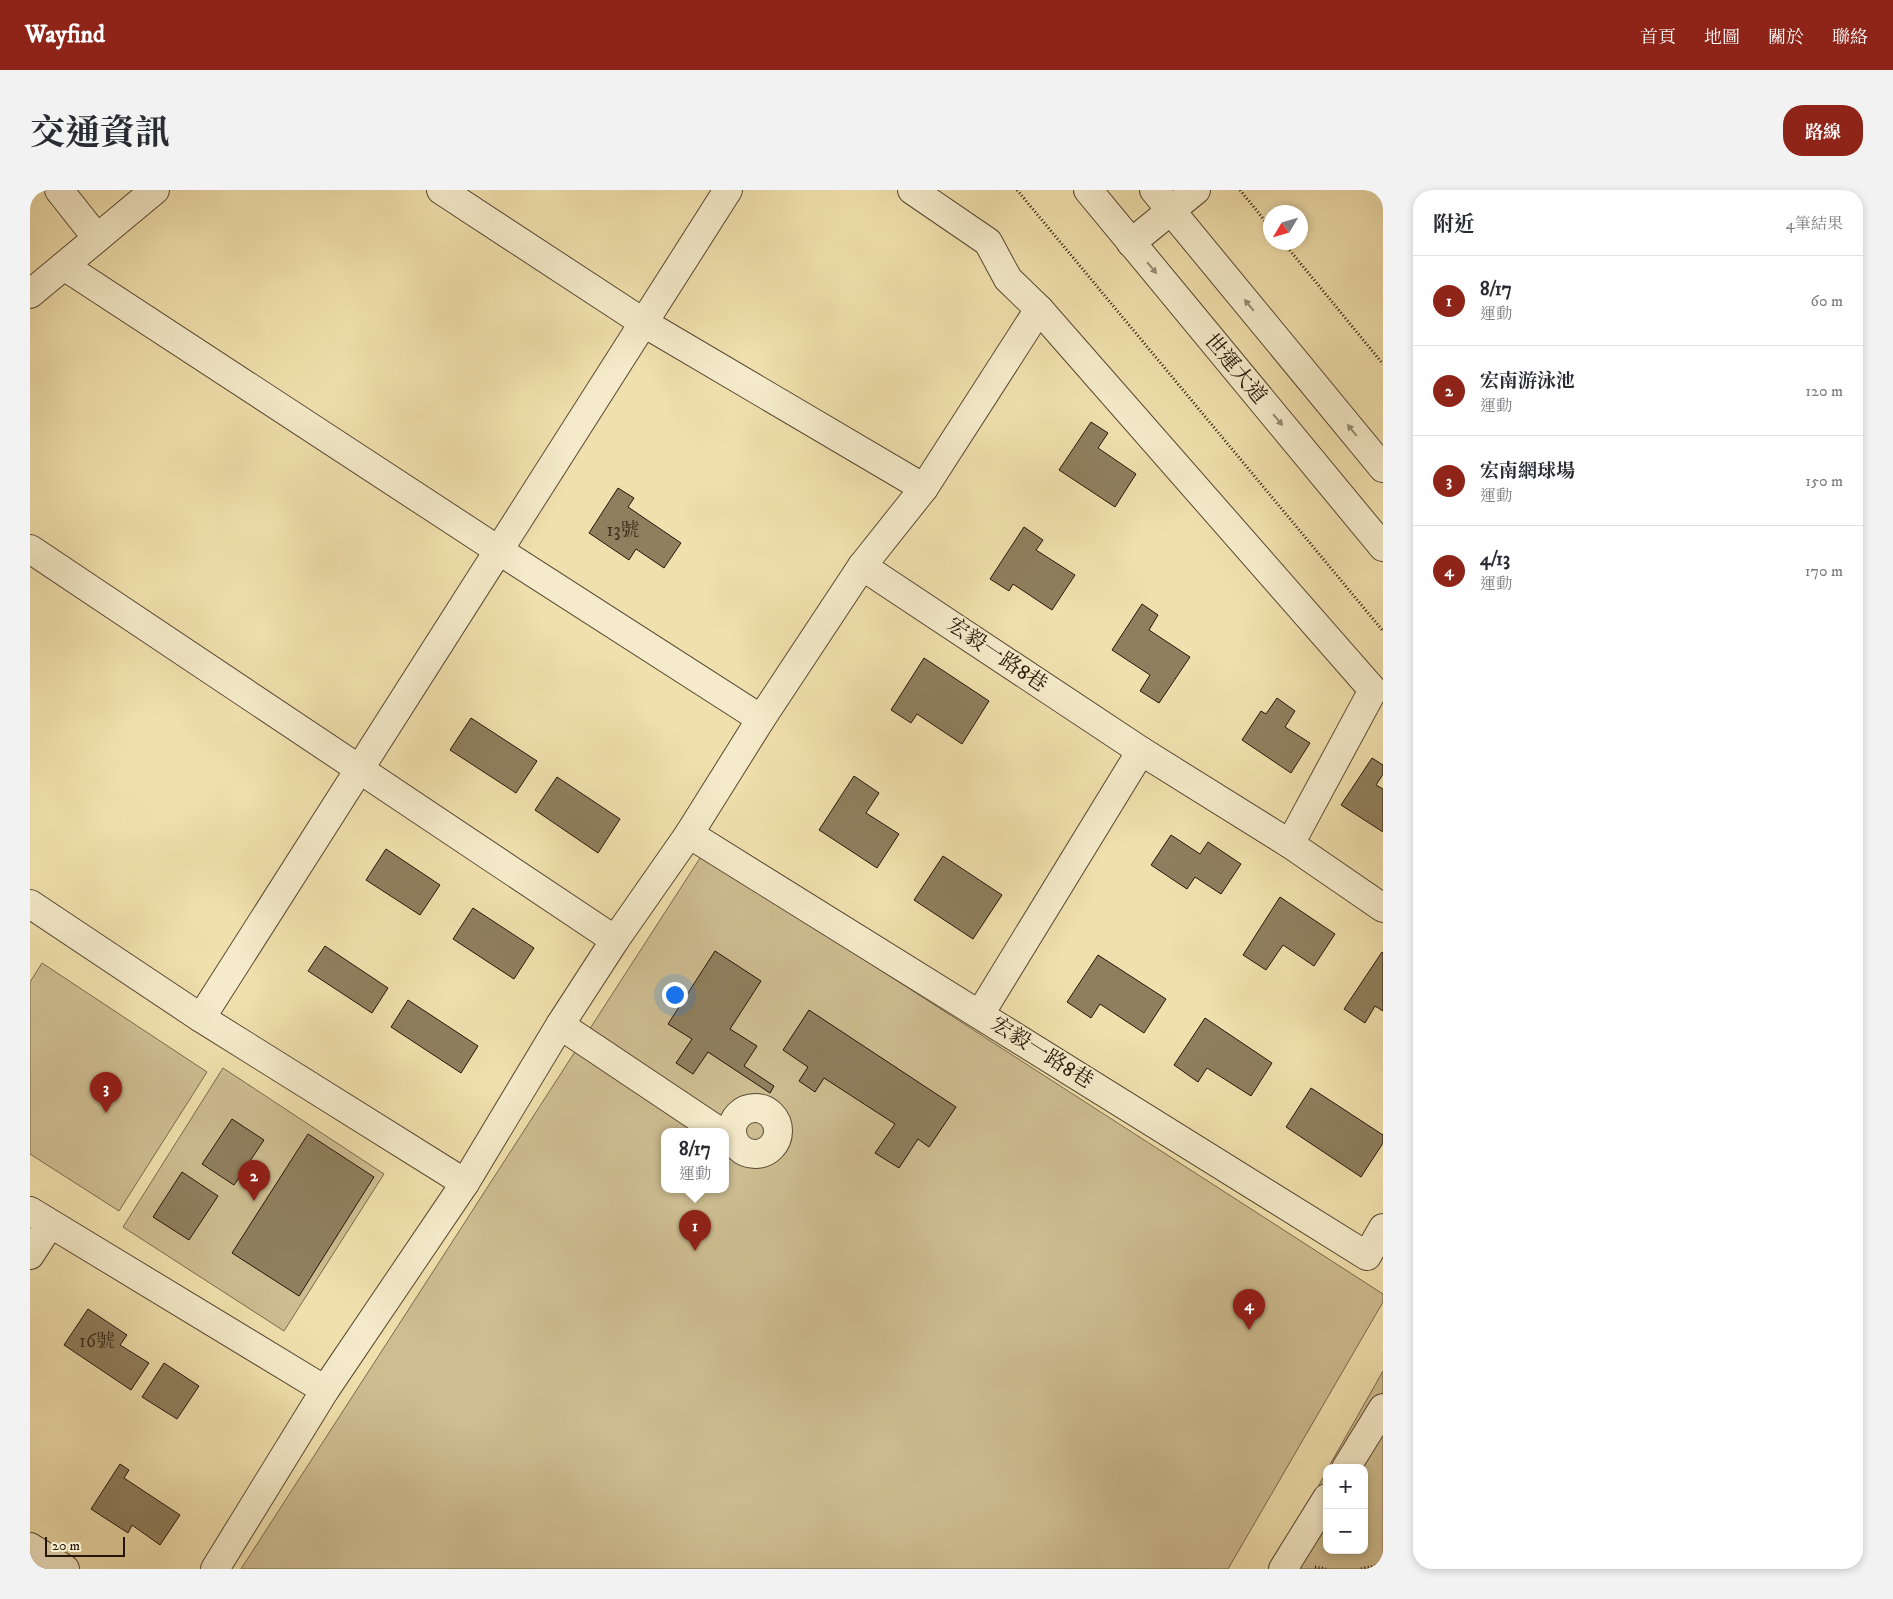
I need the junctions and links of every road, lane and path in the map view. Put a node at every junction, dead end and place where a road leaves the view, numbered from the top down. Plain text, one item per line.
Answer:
1 (59, 190) edge
2 (155, 190) edge
3 (441, 190) edge
4 (728, 190) edge
5 (912, 190) edge
6 (1017, 190) edge
7 (1088, 190) edge
8 (1196, 190) edge
9 (1240, 190) edge
10 (1162, 200) edge
11 (1263, 218) edge
12 (97, 238) junction
13 (1131, 243) junction
14 (1290, 250) edge
15 (64, 266) junction
16 (30, 294) edge
17 (1038, 309) junction
18 (644, 323) junction
19 (1383, 364) edge
20 (1383, 468) edge
21 (924, 488) junction
22 (1383, 548) edge
23 (30, 549) edge
24 (498, 550) junction
25 (862, 566) junction
26 (1383, 631) edge
27 (762, 719) junction
28 (1141, 751) junction
29 (360, 768) junction
30 (689, 834) junction
31 (1290, 844) junction
32 (30, 904) edge
33 (1383, 908) edge
34 (615, 940) junction
35 (980, 1014) junction
36 (201, 1018) junction
37 (560, 1025) junction
38 (714, 1128) edge
39 (465, 1183) junction
40 (40, 1218) edge
41 (1383, 1228) edge
42 (30, 1255) edge
43 (325, 1390) junction
44 (1383, 1408) edge
45 (1348, 1464) edge
46 (1323, 1504) edge
47 (30, 1547) edge
48 (1383, 1564) edge
49 (66, 1569) edge
50 (215, 1569) edge
51 (1283, 1569) edge
52 (1362, 1569) edge

1 - 12 street
2 - 12 street
3 - 18 street
4 - 18 street
5 - 17 street
6 - 26 path
7 - 13 street, 世運大道
8 - 10 street
9 - 11 path
10 - 13 street
20 -> 10 street
12 - 15 street
13 -> 22 street, 世運大道
14 - 19 path
15 - 16 street
15 - 24 street
17 - 21 street
17 - 31 street
18 - 21 street
18 - 24 street
21 - 25 street
23 - 29 street
24 - 27 street
24 - 29 street
25 - 27 street
25 - 28 street, 宏毅一路8巷
27 - 30 street
28 - 31 street, 宏毅一路8巷
28 - 35 street
29 - 34 street
29 - 36 street
30 - 34 street
30 - 35 street, 宏毅一路8巷
31 - 33 street, 宏毅一路8巷
32 - 36 street
34 - 37 street
35 - 41 street, 宏毅一路8巷
36 - 39 street
37 - 38 street
37 - 39 street
39 - 43 street
40 - 42 street
40 - 43 street
43 - 50 street
44 - 45 street
46 - 51 street
47 - 49 street
48 - 52 path

